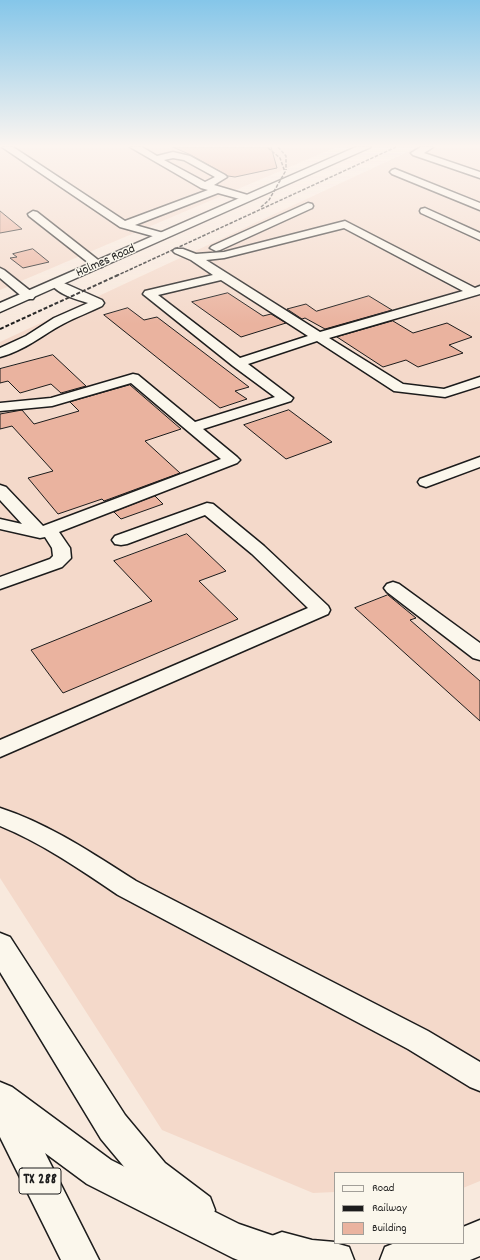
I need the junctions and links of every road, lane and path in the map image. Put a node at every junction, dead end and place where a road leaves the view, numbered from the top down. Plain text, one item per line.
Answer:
1 (95, 206) edge
2 (177, 206) edge
3 (234, 206) edge
4 (308, 206) dead end
5 (425, 211) dead end
6 (33, 214) dead end
7 (124, 225) junction
8 (480, 237) edge
9 (170, 245) junction
10 (195, 258) junction
11 (98, 265) junction
12 (0, 272) edge
13 (222, 276) junction
14 (57, 284) junction
15 (477, 291) edge
16 (29, 296) junction
17 (0, 308) edge
18 (317, 337) junction
19 (0, 353) edge
20 (238, 363) junction
21 (480, 381) edge
22 (0, 407) edge
23 (193, 427) junction
24 (480, 462) edge
25 (426, 482) dead end
26 (0, 490) edge
27 (0, 524) edge
28 (44, 531) junction
29 (120, 540) dead end
30 (0, 583) edge
31 (393, 588) dead end
32 (480, 653) edge
33 (0, 749) edge
34 (0, 817) edge
35 (0, 946) edge
36 (480, 1077) edge
37 (0, 1098) edge
38 (0, 1101) edge
39 (480, 1238) edge
40 (80, 1260) edge
41 (293, 1260) edge
42 (336, 1260) edge
43 (398, 1260) edge

1 - 7 lane
2 - 7 lane
3 - 9 main road, Holmes Road
4 - 10 lane
5 - 8 lane
6 - 11 lane
7 - 9 lane
9 - 10 lane
9 - 11 main road, Holmes Road
10 - 13 lane
10 - 15 lane
11 - 14 main road, Holmes Road
12 - 16 lane
13 - 18 lane
13 - 20 lane
14 - 16 main road, Holmes Road
14 - 19 lane
15 - 18 lane
16 - 17 main road, Holmes Road
18 - 20 lane
18 - 21 lane
20 - 23 lane
22 - 23 lane
23 - 28 lane
24 - 25 lane
26 - 28 lane
27 - 28 lane
28 - 30 lane
29 - 33 lane
31 - 32 lane
34 - 36 lane
35 - 42 main road
37 - 41 main road
38 - 40 main road, TX 288
39 - 43 main road

